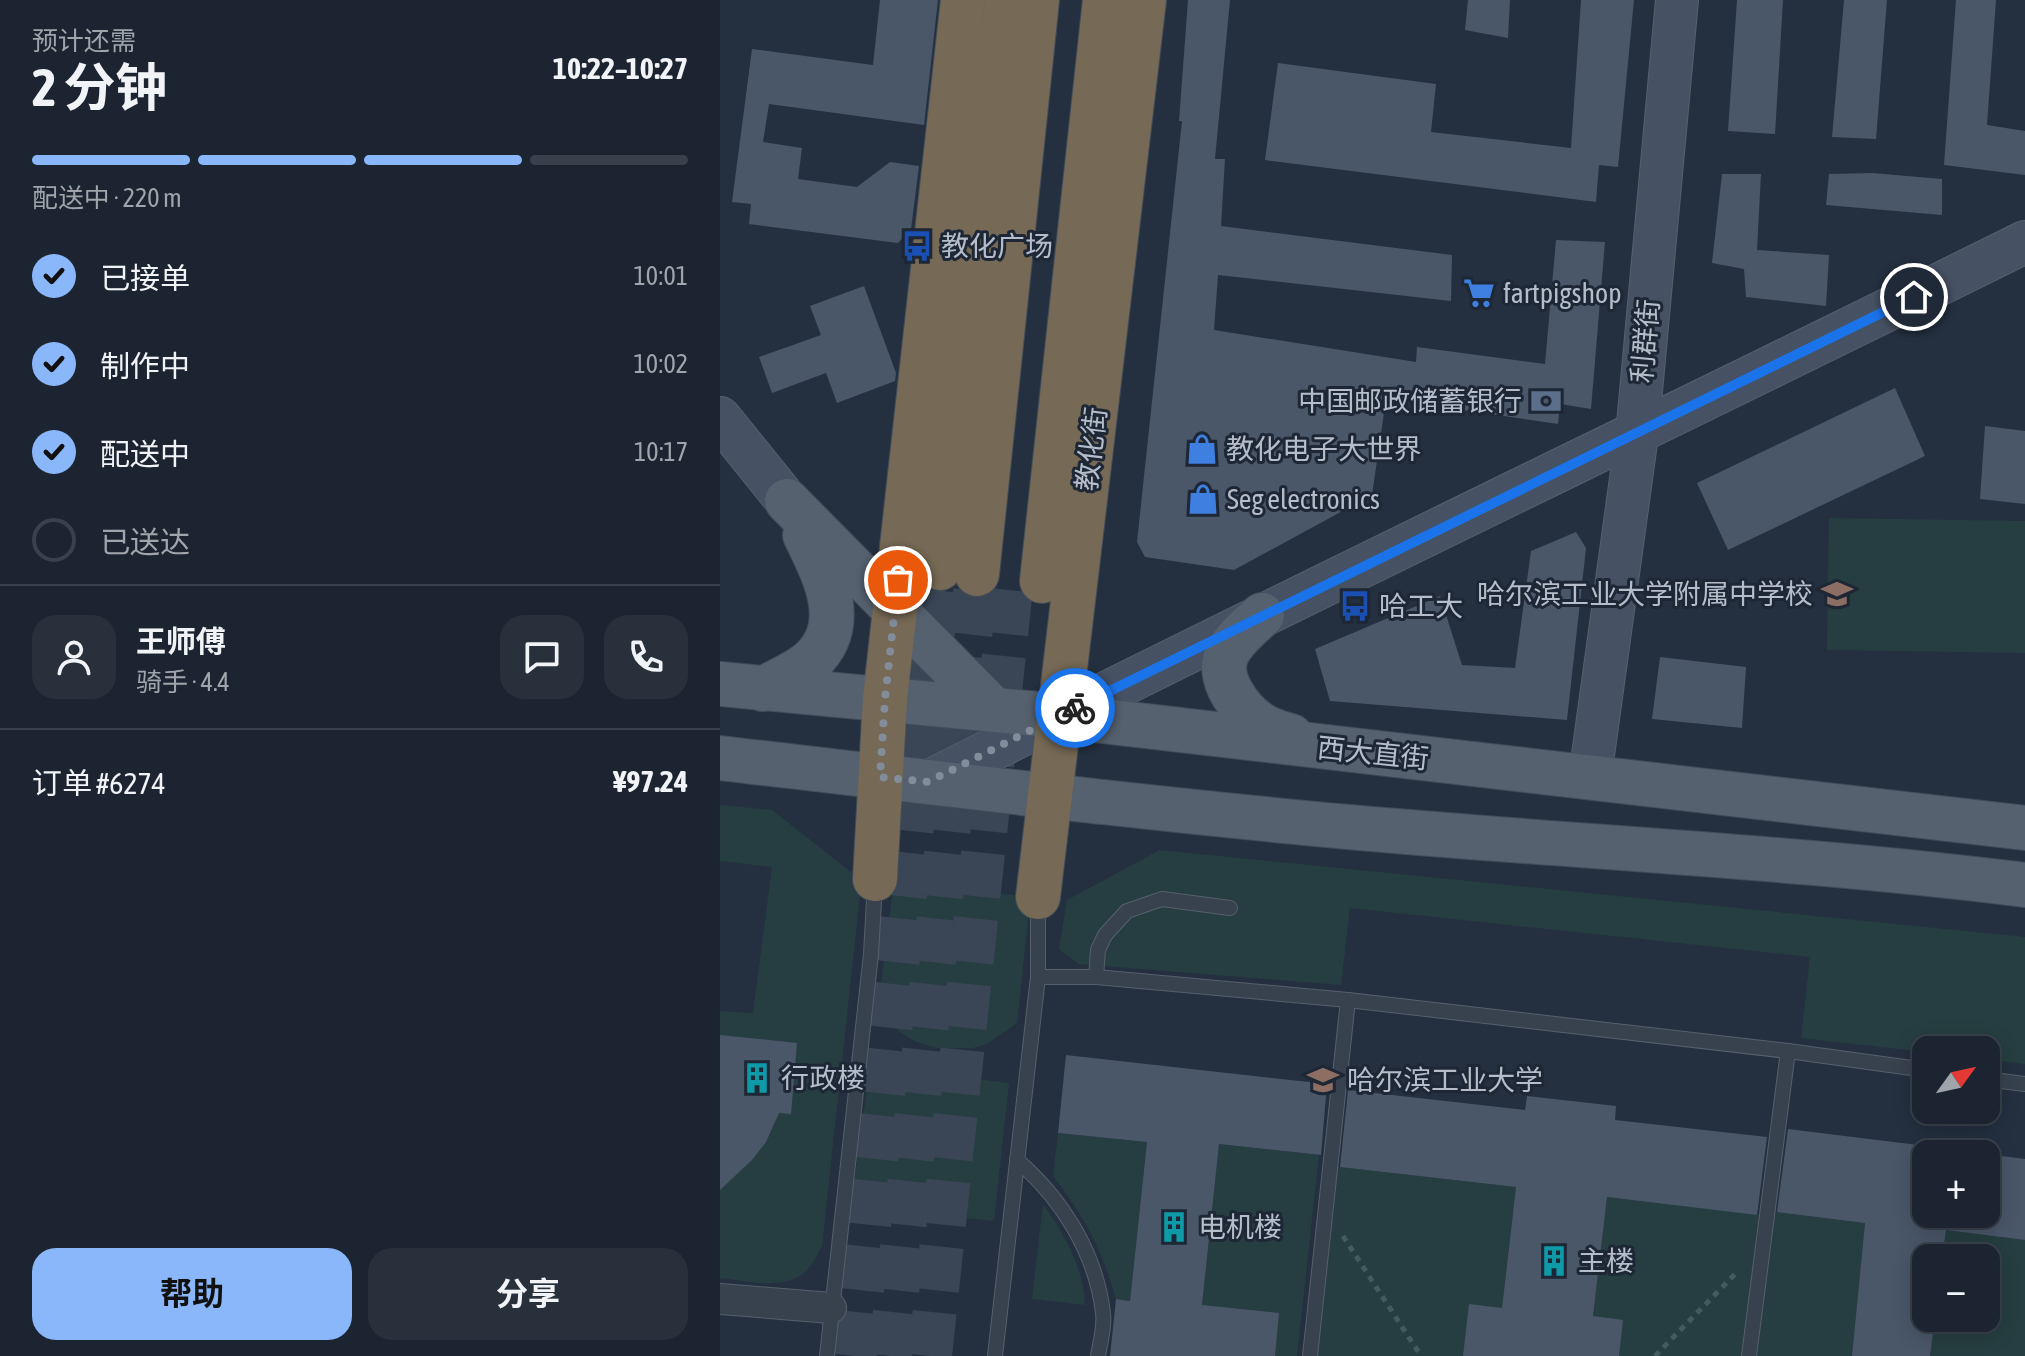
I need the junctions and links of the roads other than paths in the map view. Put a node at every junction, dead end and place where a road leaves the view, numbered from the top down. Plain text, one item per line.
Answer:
1 (963, 0) edge
2 (1007, 0) edge
3 (1037, 0) edge
4 (1080, 0) edge
5 (1105, 0) edge
6 (1144, 0) edge
7 (1677, 0) edge
8 (2025, 242) edge
9 (720, 418) edge
10 (1637, 435) junction
11 (787, 501) junction
12 (992, 575) junction
13 (894, 611) junction
14 (1262, 615) junction
15 (720, 684) edge
16 (763, 689) junction
17 (885, 699) junction
18 (994, 710) junction
19 (1060, 716) junction
20 (1344, 750) junction
21 (720, 758) edge
22 (880, 777) junction
23 (1590, 777) junction
24 (928, 782) junction
25 (1050, 797) junction
26 (2025, 828) edge
27 (875, 879) joint
28 (2025, 885) edge
29 (1038, 897) joint
30 (1230, 908) dead end
31 (1038, 977) junction
32 (1096, 977) junction
33 (1348, 1000) junction
34 (1788, 1051) junction
35 (1912, 1068) edge
36 (2000, 1081) edge
37 (2025, 1084) edge
38 (1017, 1160) junction
39 (720, 1299) edge
40 (831, 1308) junction
41 (827, 1356) edge
42 (995, 1356) edge
43 (1098, 1356) edge
44 (1310, 1356) edge
45 (1749, 1356) edge

1 - 13 highway
2 - 12 highway
3 - 12 highway
4 - 12 highway
5 - 12 highway, 教化街
6 - 19 highway, 教化街
7 - 10 street, 利群街
8 - 10 street
9 - 11 street
10 - 14 street
10 - 23 street, 利群街
11 - 13 main road
11 - 16 main road
13 - 17 highway
13 - 18 main road
14 - 19 street
14 - 20 main road
15 - 16 main road, 西大直街
16 - 17 main road, 西大直街
17 - 18 main road, 西大直街
17 - 22 highway
18 - 19 main road, 西大直街
19 - 20 main road, 西大直街
19 - 24 street
19 - 25 highway, 教化街
20 - 23 main road, 西大直街
21 - 22 main road
22 - 24 main road
22 - 27 highway
23 - 26 main road, 西大直街
24 - 25 main road
25 - 28 main road
25 - 29 highway, 教化街
27 - 40 lane
29 - 31 lane
30 - 32 lane
31 - 32 lane
31 - 38 lane
32 - 33 lane
33 - 34 lane
33 - 44 lane
34 - 35 lane
34 - 45 lane
36 - 37 lane
38 - 42 lane
38 - 43 lane
39 - 40 street
40 - 41 lane

